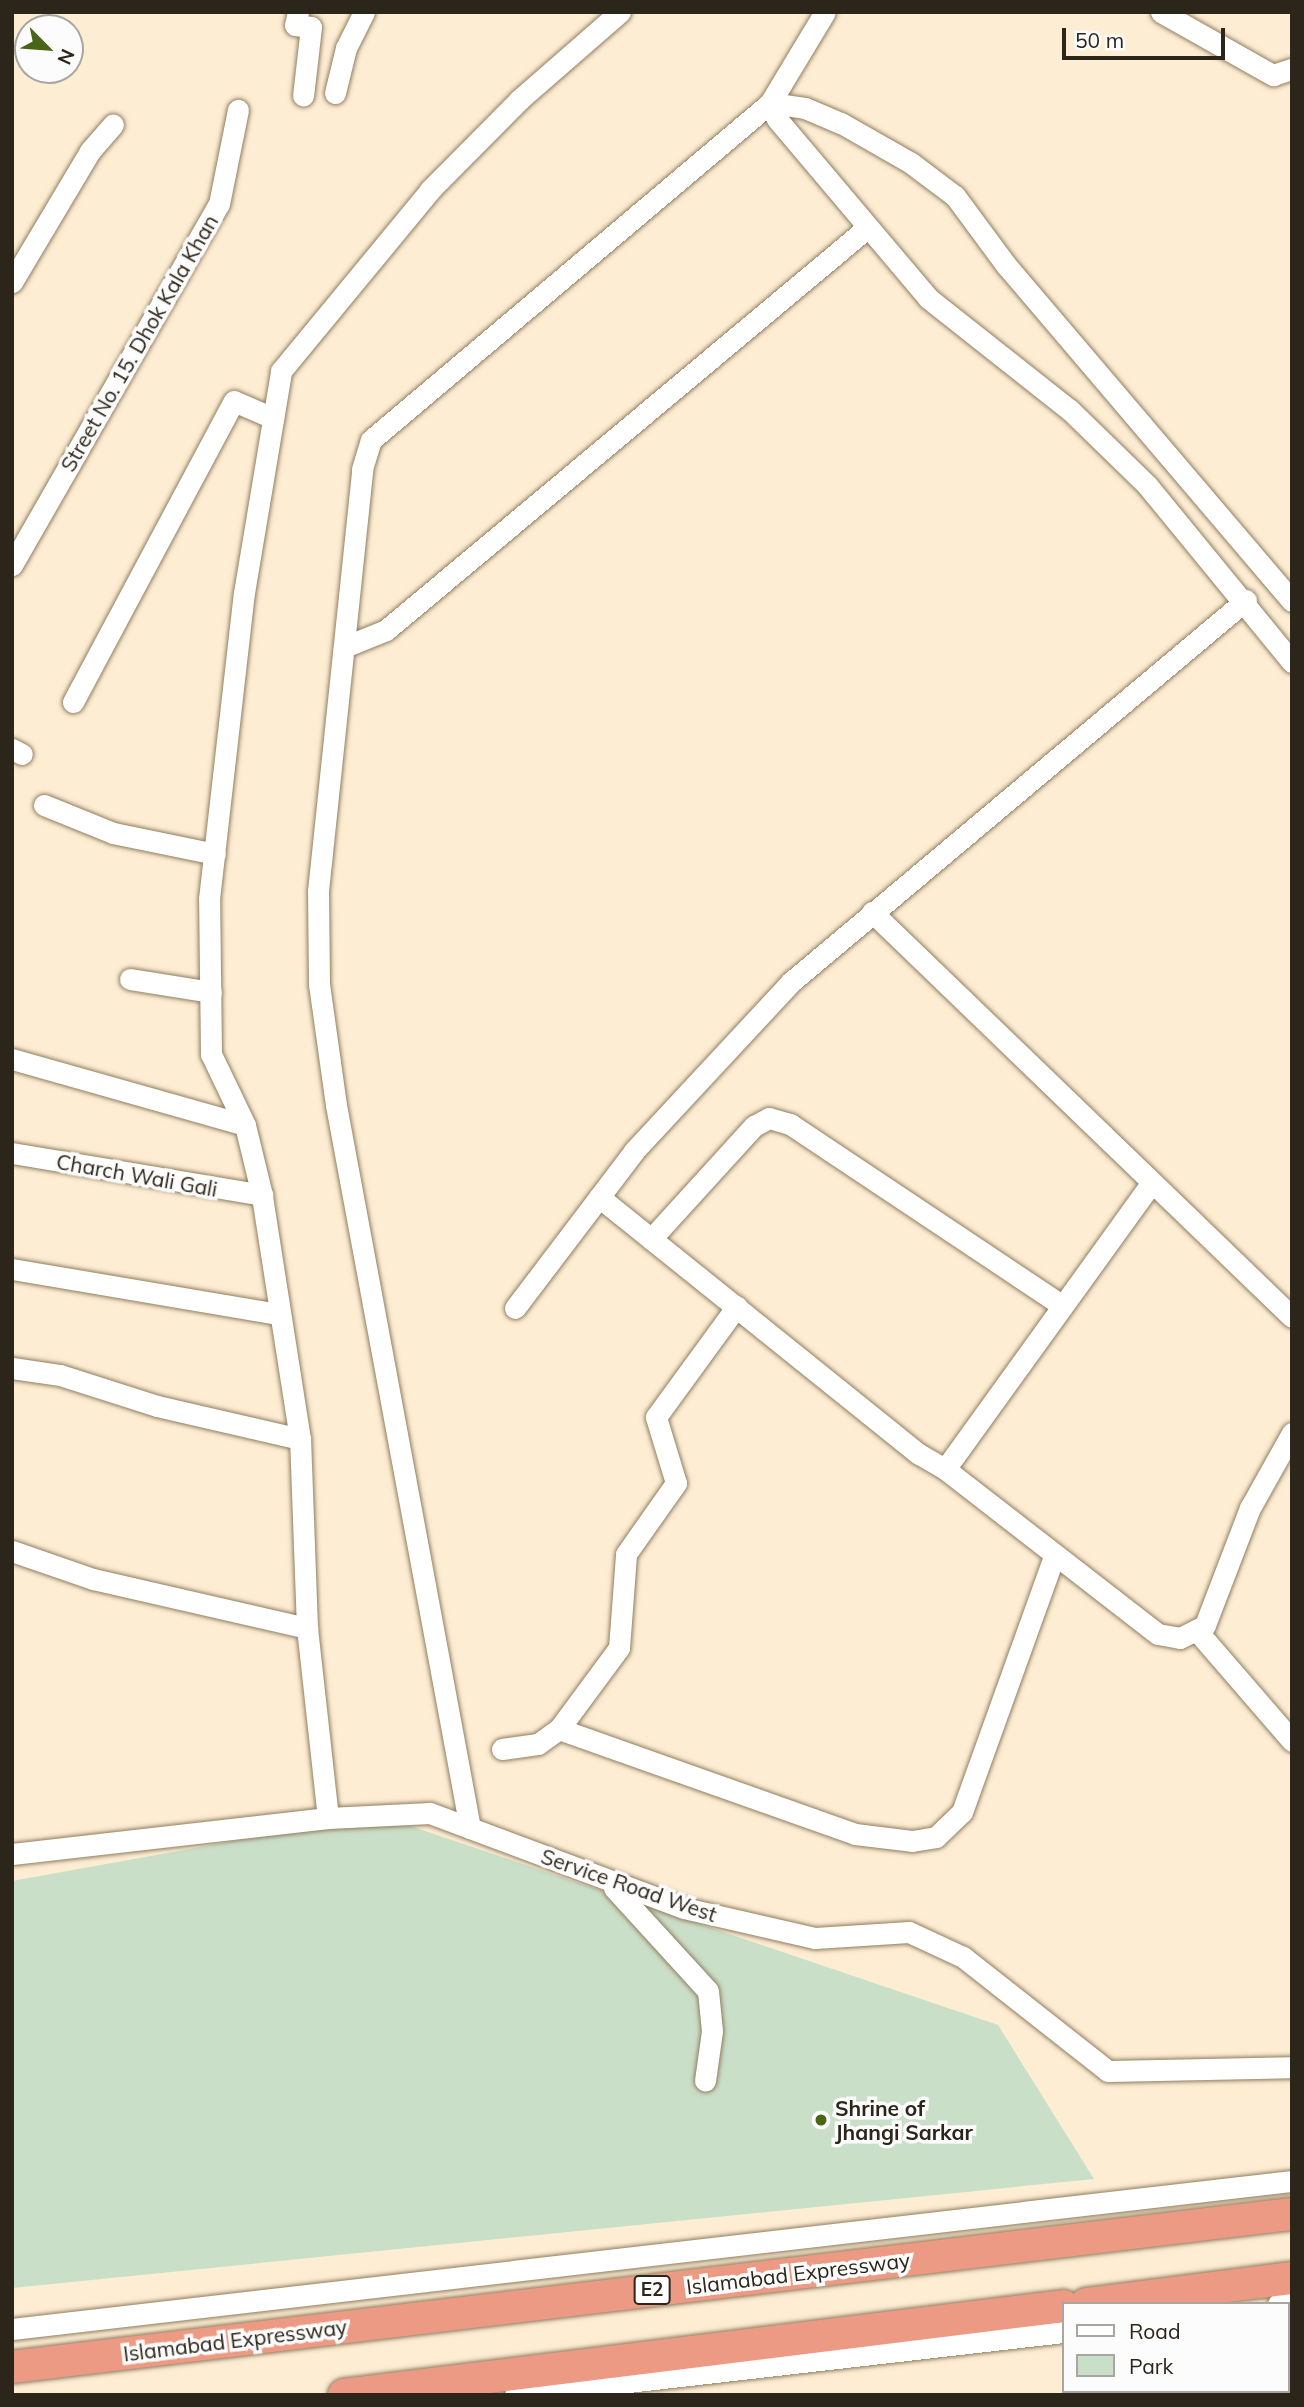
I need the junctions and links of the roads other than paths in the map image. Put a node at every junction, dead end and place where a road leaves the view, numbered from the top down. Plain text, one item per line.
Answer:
1 (298, 12) edge
2 (364, 12) edge
3 (620, 12) edge
4 (825, 12) edge
5 (1161, 12) edge
6 (1292, 69) edge
7 (335, 93) dead end
8 (303, 96) dead end
9 (770, 103) junction
10 (238, 110) dead end
11 (113, 125) dead end
12 (867, 228) junction
13 (12, 282) edge
14 (274, 418) junction
15 (12, 565) edge
16 (1246, 600) junction
17 (1292, 601) edge
18 (344, 647) junction
19 (1292, 662) edge
20 (73, 702) dead end
21 (44, 805) dead end
22 (215, 854) junction
23 (872, 912) junction
24 (130, 979) dead end
25 (211, 992) junction
26 (12, 1059) edge
27 (245, 1125) junction
28 (12, 1153) edge
29 (1150, 1185) junction
30 (262, 1195) junction
31 (599, 1198) junction
32 (651, 1238) junction
33 (12, 1269) edge
34 (1060, 1304) junction
35 (737, 1306) junction
36 (514, 1308) dead end
37 (278, 1314) junction
38 (1292, 1317) edge
39 (12, 1368) edge
40 (1292, 1433) edge
41 (300, 1439) junction
42 (945, 1469) junction
43 (12, 1551) edge
44 (1054, 1557) junction
45 (307, 1628) junction
46 (1198, 1632) junction
47 (559, 1729) junction
48 (1292, 1741) edge
49 (502, 1749) dead end
50 (328, 1818) junction
51 (470, 1828) junction
52 (12, 1854) edge
53 (604, 1880) junction
54 (1292, 2067) edge
55 (705, 2081) dead end
56 (1292, 2181) edge
57 (1292, 2214) edge
58 (1292, 2278) edge
59 (1102, 2302) edge
60 (1062, 2306) edge
61 (12, 2329) edge
62 (1062, 2332) edge
63 (12, 2367) edge
64 (344, 2395) edge
65 (515, 2395) edge

1 - 8 street
2 - 7 street
3 - 14 street
4 - 9 street
5 - 6 street
9 - 12 street
9 - 17 street
9 - 18 street
10 - 15 street, Street No. 15. Dhok Kala Khan
11 - 13 street
12 - 16 street
12 - 18 street
14 - 20 street
14 - 22 street
16 - 19 street
16 - 23 street
18 - 51 street
21 - 22 street
22 - 25 street
23 - 29 street
23 - 31 street
24 - 25 street
25 - 27 street
26 - 27 street
27 - 30 street
28 - 30 street, Charch Wali Gali
29 - 34 street
29 - 38 street
30 - 37 street
31 - 32 street
31 - 36 street
32 - 34 street
32 - 35 street
33 - 37 street
34 - 42 street
35 - 42 street
35 - 47 street
37 - 41 street
39 - 41 street
40 - 46 street
41 - 45 street
42 - 44 street
43 - 45 street
44 - 46 street
44 - 47 street
45 - 50 street
46 - 48 street
47 - 49 street
50 - 51 street, Service Road West
50 - 52 street, Service Road West
51 - 53 street, Service Road West
53 - 54 street, Service Road West
53 - 55 street
56 - 61 street
57 - 63 highway, Islamabad Expressway / E2
58 - 59 highway
60 - 64 highway
62 - 65 street

